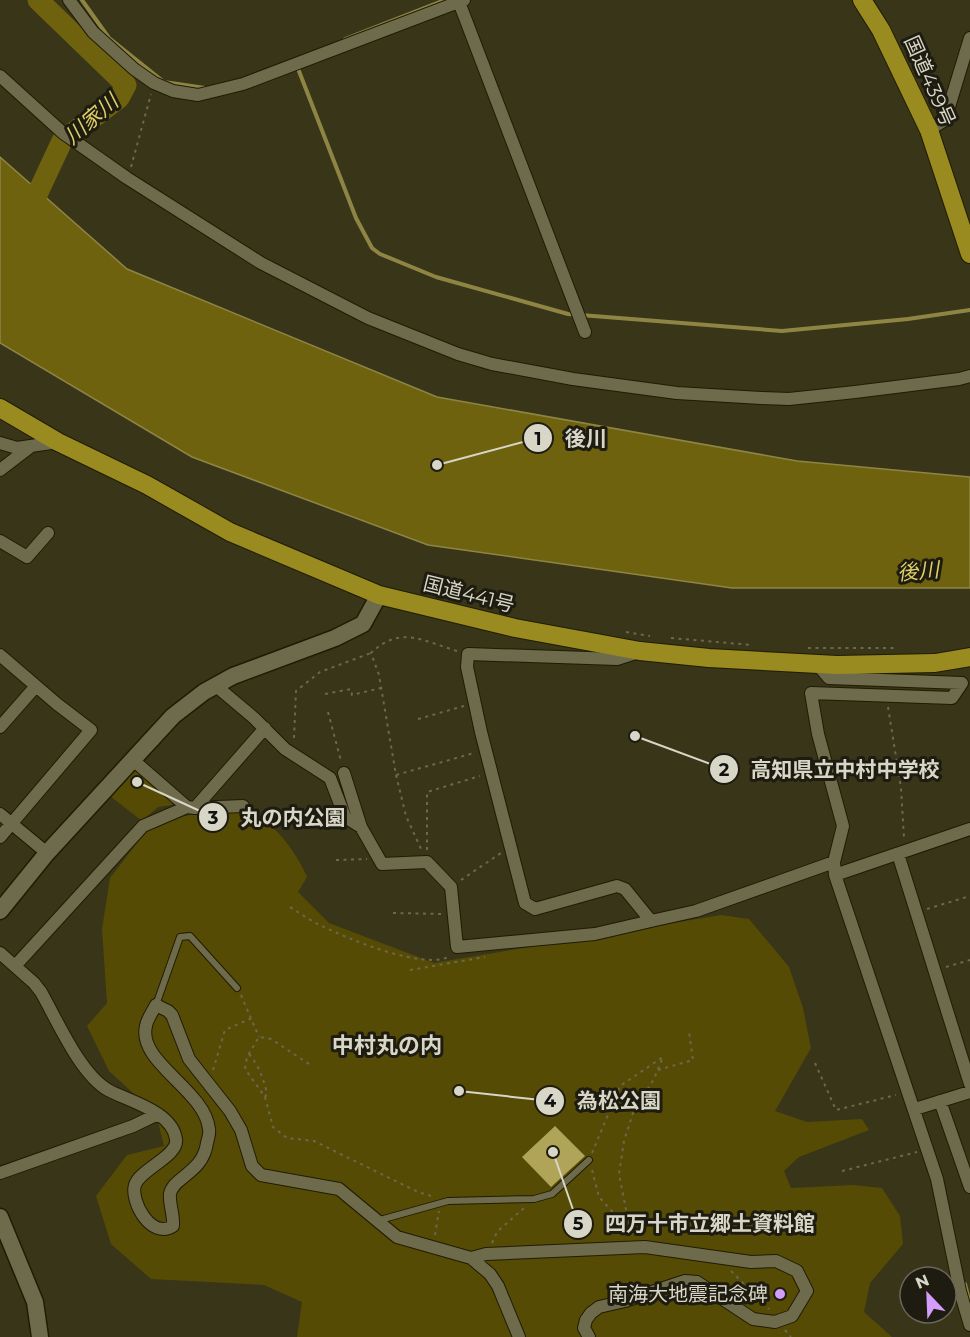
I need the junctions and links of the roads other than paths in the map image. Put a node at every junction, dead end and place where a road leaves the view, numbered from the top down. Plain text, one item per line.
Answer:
1 (69, 0) edge
2 (862, 0) edge
3 (462, 1) edge
4 (970, 38) edge
5 (0, 76) edge
6 (929, 130) junction
7 (970, 254) edge
8 (585, 332) dead end
9 (970, 376) edge
10 (0, 408) edge
11 (58, 442) junction
12 (0, 443) edge
13 (31, 446) junction
14 (0, 470) edge
15 (48, 533) dead end
16 (0, 541) edge
17 (379, 595) junction
18 (640, 651) junction
19 (0, 655) edge
20 (970, 657) edge
21 (816, 664) junction
22 (966, 683) edge
23 (36, 686) junction
24 (216, 686) junction
25 (0, 727) edge
26 (265, 728) junction
27 (133, 760) junction
28 (344, 773) road end
29 (243, 806) dead end
30 (191, 807) junction
31 (0, 814) edge
32 (11, 824) junction
33 (361, 826) junction
34 (970, 829) edge
35 (0, 837) edge
36 (901, 852) junction
37 (47, 853) junction
38 (835, 868) junction
39 (0, 911) edge
40 (651, 921) junction
41 (0, 953) edge
42 (15, 966) junction
43 (237, 988) road end
44 (156, 1005) junction
45 (970, 1084) edge
46 (970, 1092) edge
47 (940, 1101) junction
48 (915, 1109) junction
49 (158, 1114) junction
50 (589, 1160) road end
51 (0, 1173) edge
52 (970, 1187) edge
53 (0, 1217) edge
54 (380, 1220) junction
55 (471, 1258) junction
56 (970, 1325) edge
57 (40, 1337) edge
58 (519, 1337) edge
59 (589, 1337) edge

1 - 3 street
2 - 6 highway, 国道439号
3 - 8 street
4 - 6 street
5 - 9 street
6 - 7 highway, 国道439号
10 - 11 highway, 国道441号
11 - 13 street
11 - 17 highway, 国道441号
12 - 13 street
13 - 14 street
15 - 16 street
17 - 18 highway, 国道441号
17 - 24 street
18 - 21 highway, 国道441号
18 - 40 street
19 - 23 street
20 - 21 highway, 国道441号
21 - 22 street
22 - 38 street
23 - 25 street
23 - 32 street
24 - 26 street
24 - 27 street
26 - 30 street
26 - 33 street
27 - 30 street
27 - 37 street
28 - 33 street
29 - 30 street
30 - 42 street
31 - 32 street
32 - 35 street
32 - 37 street
33 - 40 street
34 - 36 street
36 - 38 street
36 - 45 street
37 - 39 street
38 - 40 street
38 - 48 street
41 - 42 street
42 - 49 street
43 - 44 lane
44 - 49 street
44 - 54 street
46 - 47 street
47 - 48 street
47 - 52 street
48 - 56 street
49 - 51 street
50 - 54 lane
53 - 57 street
54 - 55 street
55 - 58 street
55 - 59 street

